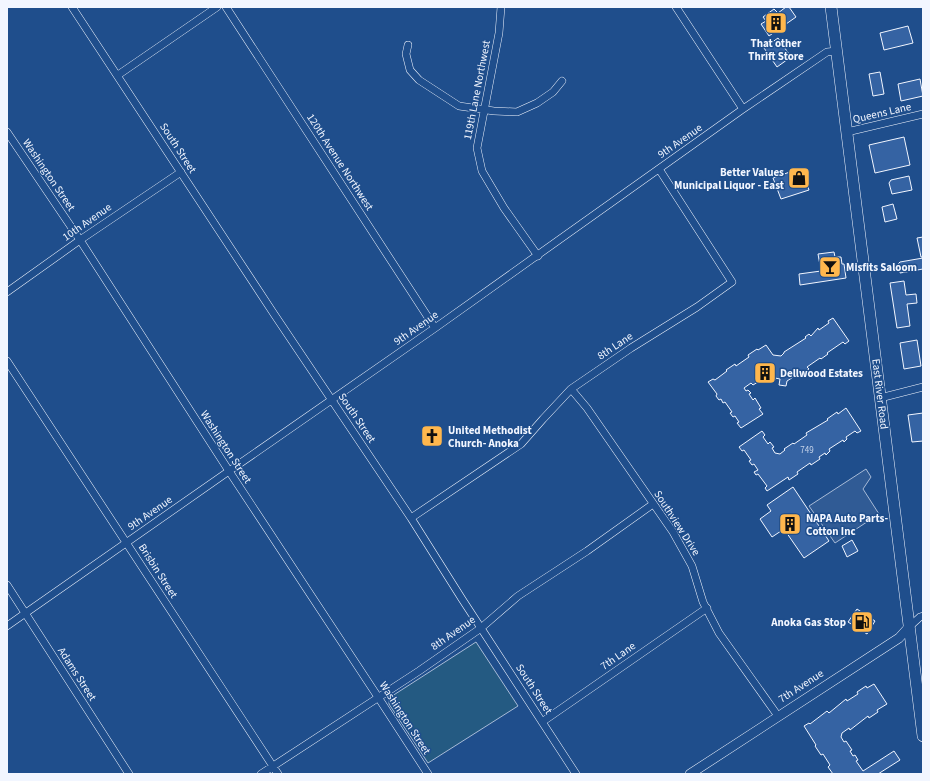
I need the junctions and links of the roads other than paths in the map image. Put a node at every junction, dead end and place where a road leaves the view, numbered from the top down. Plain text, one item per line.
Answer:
1 (72, 7) edge
2 (218, 7) edge
3 (226, 7) edge
4 (501, 7) edge
5 (676, 7) edge
6 (831, 7) edge
7 (408, 45) dead end
8 (837, 52) junction
9 (118, 75) junction
10 (562, 80) dead end
11 (485, 109) junction
12 (744, 109) junction
13 (923, 114) edge
14 (7, 132) edge
15 (847, 132) junction
16 (659, 169) junction
17 (181, 172) junction
18 (80, 240) junction
19 (538, 256) junction
20 (7, 292) edge
21 (435, 328) junction
22 (7, 361) edge
23 (923, 387) edge
24 (571, 389) junction
25 (880, 398) junction
26 (332, 400) junction
27 (229, 471) junction
28 (652, 504) junction
29 (410, 518) junction
30 (127, 543) junction
31 (7, 585) edge
32 (706, 608) junction
33 (25, 614) junction
34 (923, 616) edge
35 (7, 626) edge
36 (909, 627) junction
37 (481, 628) junction
38 (378, 697) junction
39 (778, 716) junction
40 (542, 722) junction
41 (923, 736) edge
42 (273, 766) junction
43 (129, 774) edge
44 (261, 774) edge
45 (278, 774) edge
46 (428, 774) edge
47 (576, 774) edge
48 (690, 774) edge

1 - 9 street, South Street
2 - 9 street
3 - 21 street, 120th Avenue Northwest
4 - 11 street, 119th Lane Northwest
5 - 12 street
6 - 8 main road, East River Road
7 - 11 street
8 - 12 street, 9th Avenue
8 - 15 main road, East River Road
9 - 17 street, South Street
10 - 11 street
11 - 19 street, 119th Lane Northwest
12 - 16 street, 9th Avenue
13 - 15 street, Queens Lane
14 - 18 street, Washington Street
15 - 25 main road, East River Road
16 - 19 street, 9th Avenue
16 - 24 street, 8th Lane
17 - 18 street, 10th Avenue
17 - 26 street, South Street
18 - 20 street, 10th Avenue
18 - 27 street, Washington Street
19 - 21 street, 9th Avenue
21 - 26 street, 9th Avenue
22 - 30 street, Brisbin Street
23 - 25 street
24 - 28 street, Southview Drive
24 - 29 street, 8th Lane
25 - 36 main road, East River Road
26 - 27 street, 9th Avenue
26 - 29 street, South Street
27 - 30 street, 9th Avenue
27 - 38 street, Washington Street
28 - 32 street, Southview Drive
28 - 37 street, 8th Avenue
29 - 37 street, South Street
30 - 33 street, 9th Avenue
30 - 42 street, Brisbin Street
31 - 33 street, Adams Street
32 - 39 street, Southview Drive
32 - 40 street, 7th Lane
33 - 35 street, 9th Avenue
33 - 43 street, Adams Street
34 - 36 street, 7th Avenue
36 - 39 street, 7th Avenue
36 - 41 main road, East River Road
37 - 38 street, 8th Avenue
37 - 40 street, South Street
38 - 42 street, 8th Avenue
38 - 46 street, Washington Street
39 - 48 street, 7th Avenue
40 - 47 street, South Street
42 - 44 street, 8th Avenue
42 - 45 street, Brisbin Street

